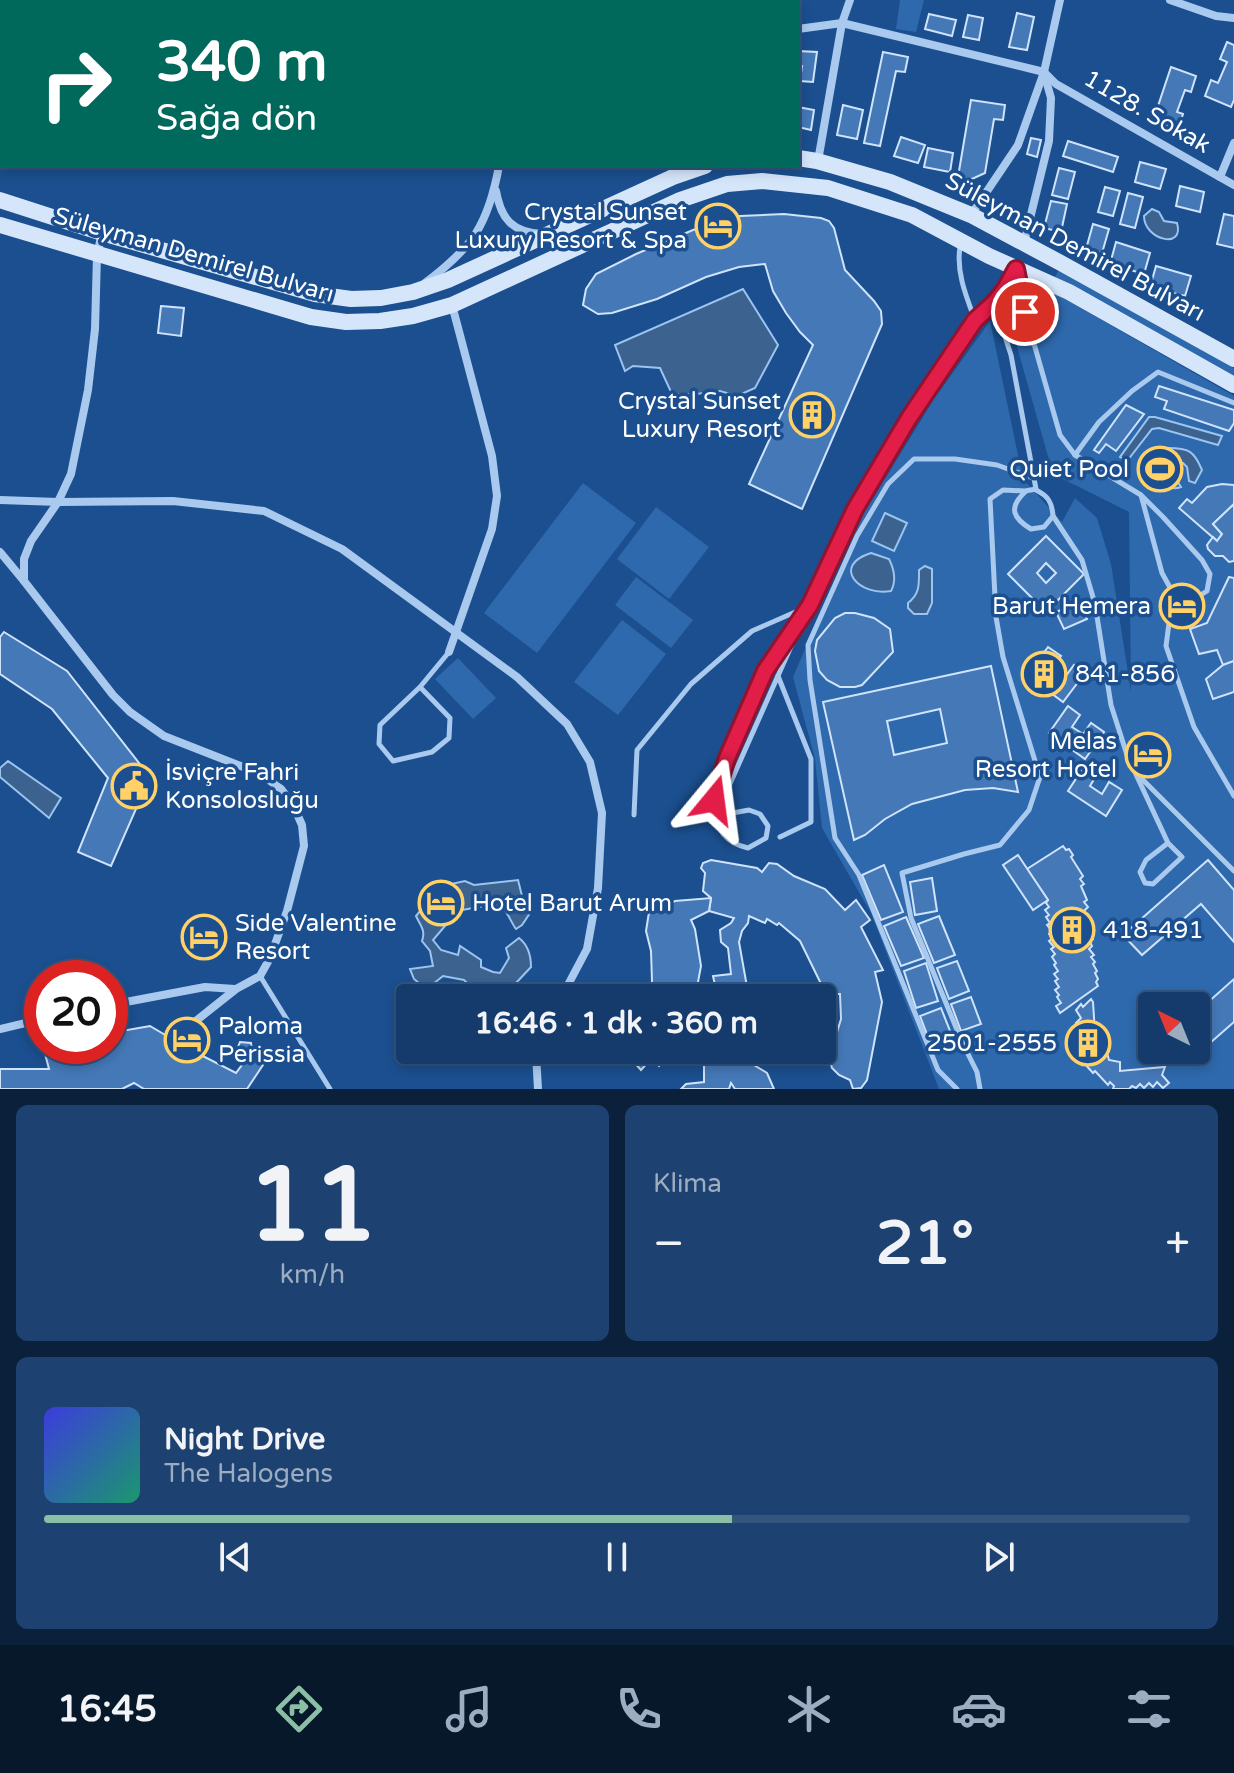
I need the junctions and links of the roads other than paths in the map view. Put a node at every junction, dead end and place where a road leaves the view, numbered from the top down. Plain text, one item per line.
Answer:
1 (850, 0) edge
2 (1060, 0) edge
3 (1170, 0) edge
4 (1234, 18) edge
5 (842, 23) junction
6 (800, 29) edge
7 (1044, 72) junction
8 (1234, 143) edge
9 (800, 158) edge
10 (817, 161) junction
11 (499, 168) edge
12 (700, 168) edge
13 (1220, 177) junction
14 (1234, 185) edge
15 (495, 186) junction
16 (0, 200) edge
17 (971, 215) junction
18 (0, 225) edge
19 (102, 233) junction
20 (547, 234) junction
21 (961, 242) junction
22 (1024, 244) junction
23 (97, 255) junction
24 (1016, 269) junction
25 (413, 292) junction
26 (994, 303) junction
27 (452, 305) junction
28 (975, 320) junction
29 (1234, 359) edge
30 (1234, 385) edge
31 (1234, 403) edge
32 (1075, 455) junction
33 (1034, 478) junction
34 (1036, 489) junction
35 (1025, 491) junction
36 (1141, 495) junction
37 (0, 500) edge
38 (58, 502) junction
39 (1053, 516) junction
40 (0, 552) edge
41 (24, 581) junction
42 (1173, 593) junction
43 (810, 605) junction
44 (457, 634) junction
45 (449, 652) joint
46 (778, 675) junction
47 (420, 687) junction
48 (1134, 771) junction
49 (729, 786) dead end
50 (1234, 796) edge
51 (634, 815) dead end
52 (716, 816) junction
53 (780, 837) dead end
54 (1168, 843) junction
55 (1234, 871) edge
56 (260, 976) junction
57 (568, 984) edge
58 (236, 989) junction
59 (128, 1002) edge
60 (24, 1023) edge
61 (192, 1024) dead end
62 (0, 1029) edge
63 (537, 1064) edge
64 (330, 1089) edge
65 (538, 1089) edge
66 (957, 1089) edge
67 (980, 1089) edge

1 - 5 street
2 - 7 street
3 - 4 street
5 - 6 street
5 - 7 street
5 - 10 street
7 - 13 street, 1128. Sokak
7 - 17 street
7 - 22 street
8 - 13 street
9 - 10 main road, Süleyman Demirel Bulvarı
10 - 17 main road, Süleyman Demirel Bulvarı
11 - 15 street
12 - 20 main road, Süleyman Demirel Bulvarı
13 - 14 street, 1128. Sokak
15 - 20 street
15 - 25 street
16 - 19 main road, Süleyman Demirel Bulvarı
17 - 21 main road
17 - 22 main road, Süleyman Demirel Bulvarı
18 - 23 main road, Süleyman Demirel Bulvarı
19 - 23 street
19 - 25 main road, Süleyman Demirel Bulvarı
20 - 25 main road, Süleyman Demirel Bulvarı
21 - 24 main road, Süleyman Demirel Bulvarı
21 - 27 main road, Süleyman Demirel Bulvarı
21 - 28 lane
22 - 24 main road
22 - 29 main road, Süleyman Demirel Bulvarı
23 - 27 main road, Süleyman Demirel Bulvarı
23 - 38 street
24 - 26 lane
24 - 30 main road, Süleyman Demirel Bulvarı
24 - 32 lane
26 - 28 lane
26 - 33 lane
27 - 44 street
28 - 43 lane
31 - 32 lane
32 - 36 lane
33 - 34 lane
33 - 66 lane
34 - 35 lane
34 - 39 lane
35 - 39 lane
35 - 67 lane
36 - 42 lane
36 - 42 lane
37 - 38 street
38 - 41 street
38 - 44 street
39 - 48 lane
40 - 41 street
41 - 56 street
42 - 50 lane
43 - 46 lane
43 - 51 lane
43 - 52 lane
44 - 45 street
44 - 57 street
45 - 47 lane
46 - 49 lane
46 - 53 lane
47 - 47 lane
48 - 54 lane
48 - 55 lane
52 - 52 lane
54 - 54 lane
56 - 58 street
56 - 64 lane
58 - 59 street
58 - 61 street
60 - 62 street
63 - 65 street

